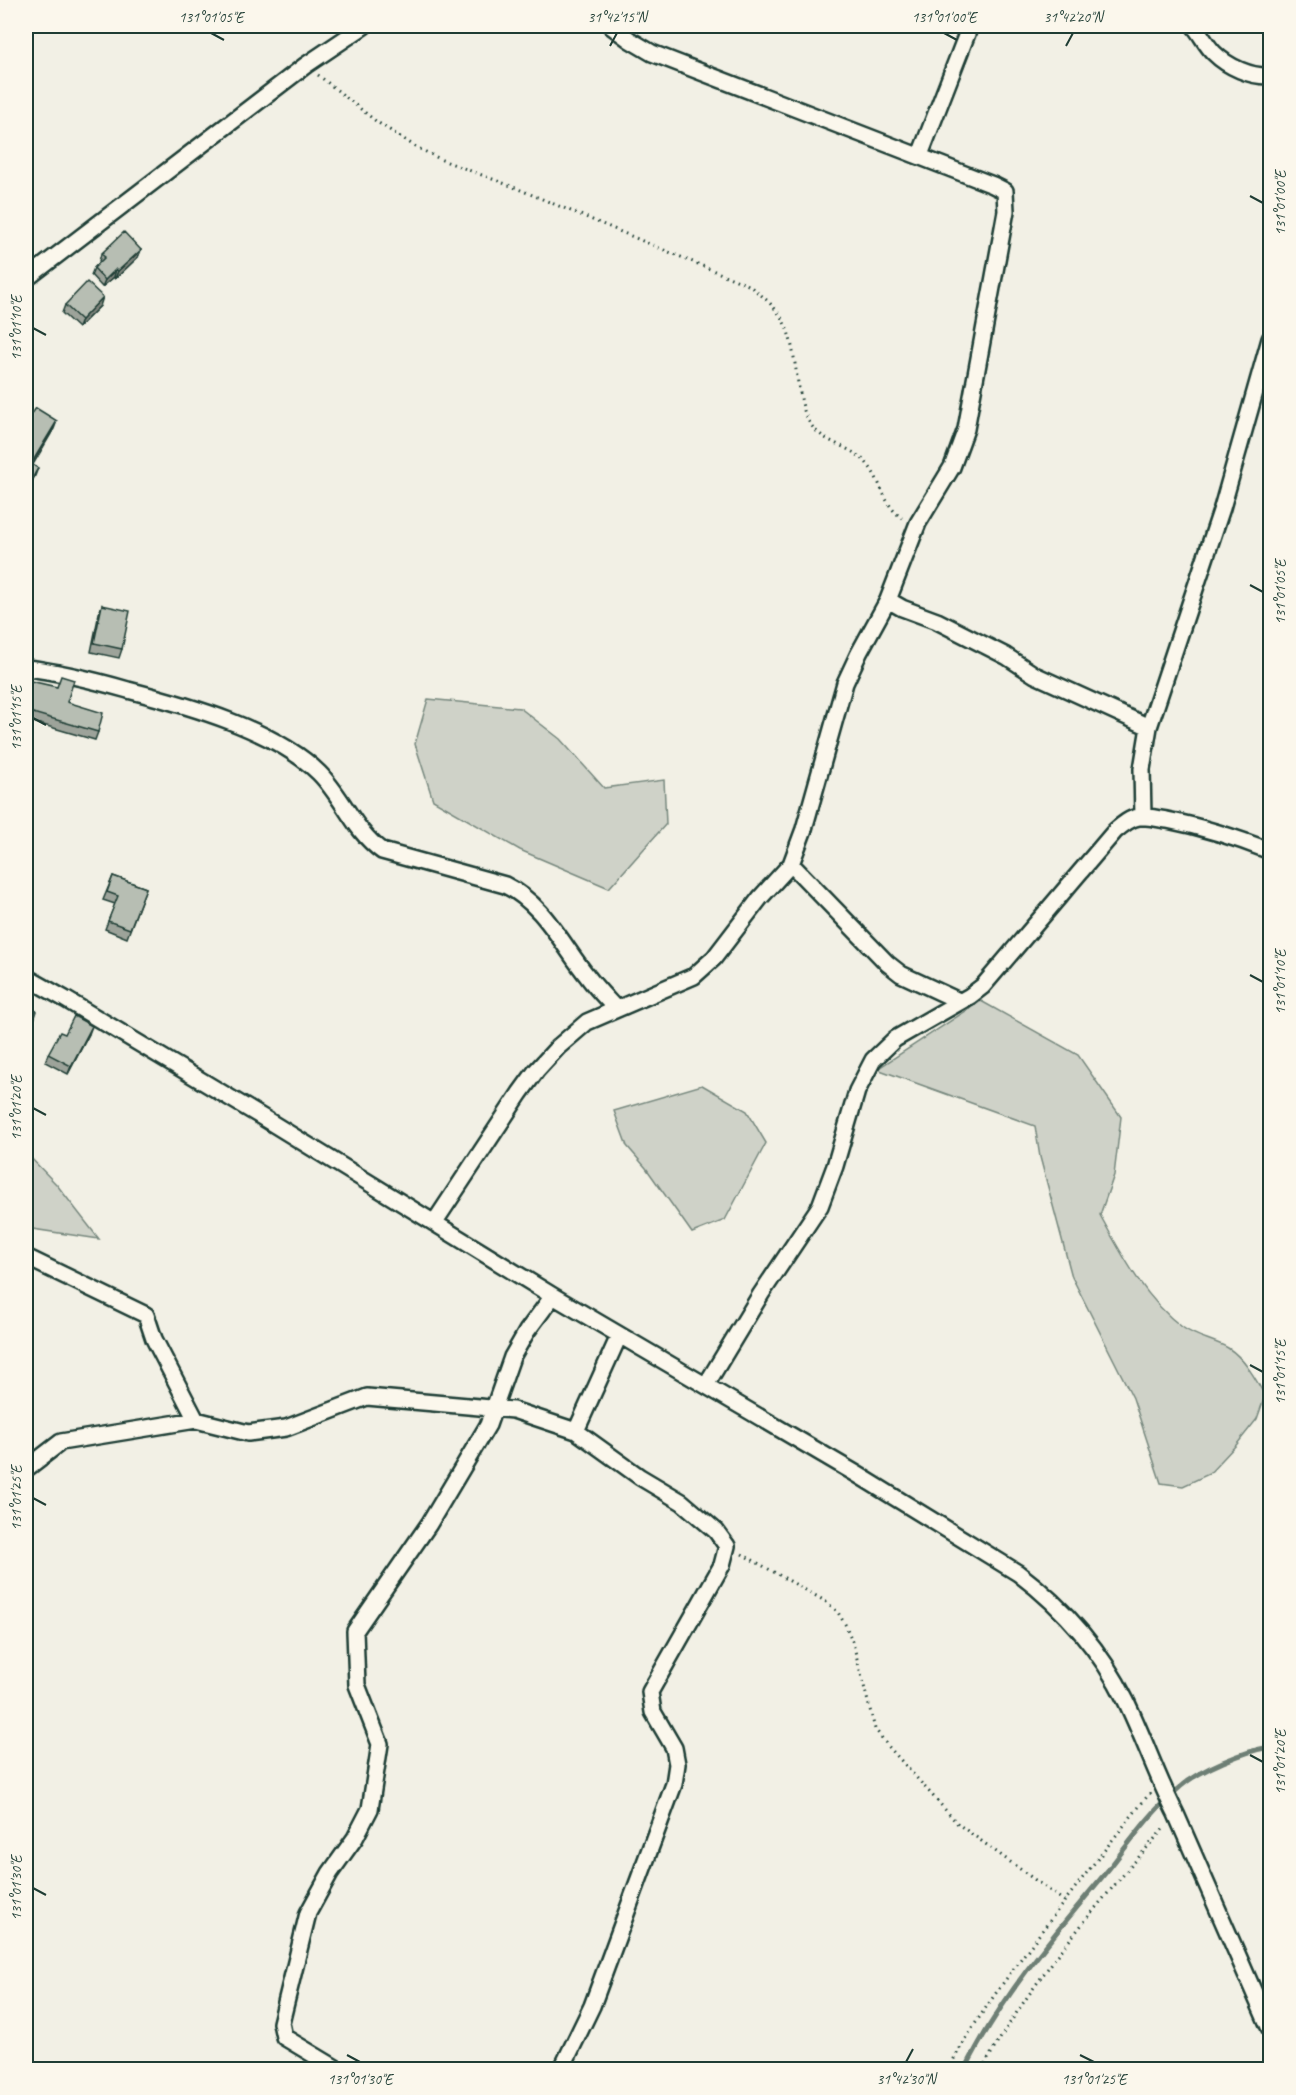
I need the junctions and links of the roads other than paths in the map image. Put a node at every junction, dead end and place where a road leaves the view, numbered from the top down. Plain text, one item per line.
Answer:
1 (364, 26) edge
2 (611, 26) edge
3 (970, 26) edge
4 (1194, 26) edge
5 (1270, 76) edge
6 (920, 155) junction
7 (26, 279) edge
8 (1270, 339) edge
9 (888, 600) junction
10 (26, 668) edge
11 (1149, 728) junction
12 (1143, 817) junction
13 (1270, 851) edge
14 (790, 864) junction
15 (26, 977) edge
16 (959, 1001) junction
17 (616, 1009) junction
18 (434, 1223) junction
19 (26, 1257) edge
20 (553, 1296) junction
21 (620, 1336) junction
22 (706, 1385) junction
23 (494, 1408) junction
24 (196, 1420) junction
25 (576, 1431) junction
26 (26, 1469) edge
27 (1270, 2029) edge
28 (339, 2070) edge
29 (561, 2070) edge

1 - 7 street
2 - 6 street
3 - 6 street
4 - 5 street
6 - 9 street
8 - 11 street
9 - 11 street
9 - 14 street
10 - 17 street
11 - 12 street
12 - 13 street
12 - 16 street
14 - 16 street
14 - 17 street
15 - 18 street
16 - 22 street
17 - 18 street
18 - 20 street
19 - 24 street
20 - 21 street
20 - 23 street
21 - 22 street
21 - 25 street
22 - 27 street
23 - 24 street
23 - 25 street
23 - 28 street
24 - 26 street
25 - 29 street

